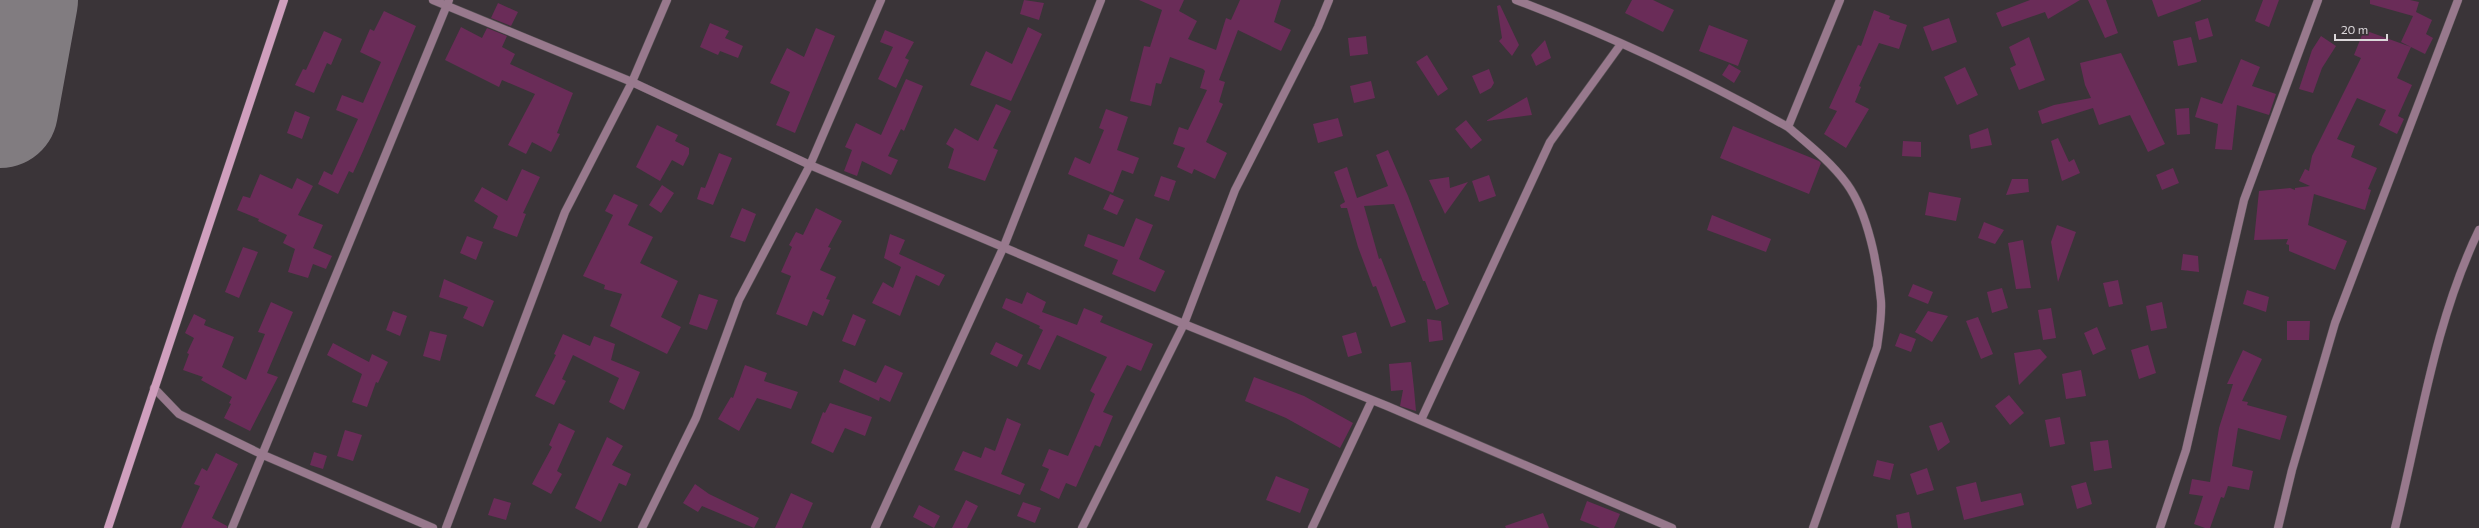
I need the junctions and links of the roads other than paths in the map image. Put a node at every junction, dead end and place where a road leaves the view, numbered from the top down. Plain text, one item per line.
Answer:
1 (284, 0) edge
2 (433, 0) edge
3 (667, 0) edge
4 (881, 0) edge
5 (1101, 0) edge
6 (1328, 0) edge
7 (1516, 0) edge
8 (1840, 0) edge
9 (2318, 0) edge
10 (2458, 0) edge
11 (447, 3) edge
12 (1621, 44) junction
13 (632, 82) junction
14 (1788, 127) junction
15 (810, 165) junction
16 (2479, 230) edge
17 (1004, 246) junction
18 (1184, 324) junction
19 (154, 388) junction
20 (1372, 400) junction
21 (1421, 420) junction
22 (261, 454) junction
23 (108, 528) edge
24 (232, 528) edge
25 (433, 528) edge
26 (446, 528) edge
27 (642, 528) edge
28 (875, 528) edge
29 (1082, 528) edge
30 (1312, 528) edge
31 (1672, 528) edge
32 (1813, 528) edge
33 (2160, 528) edge
34 (2278, 528) edge
35 (2395, 528) edge

1 - 19 street
2 - 11 street
3 - 13 street
4 - 15 street
5 - 17 street
6 - 18 street
7 - 12 street
8 - 14 street
9 - 33 street
10 - 34 street
11 - 13 street
11 - 22 street
12 - 14 street
12 - 21 street
13 - 15 street
13 - 26 street
14 - 32 street
15 - 17 street
15 - 27 street
16 - 35 street
17 - 18 street
17 - 28 street
18 - 20 street
18 - 29 street
19 - 22 street
19 - 23 street
20 - 21 street
20 - 30 street
21 - 31 street
22 - 24 street
22 - 25 street

